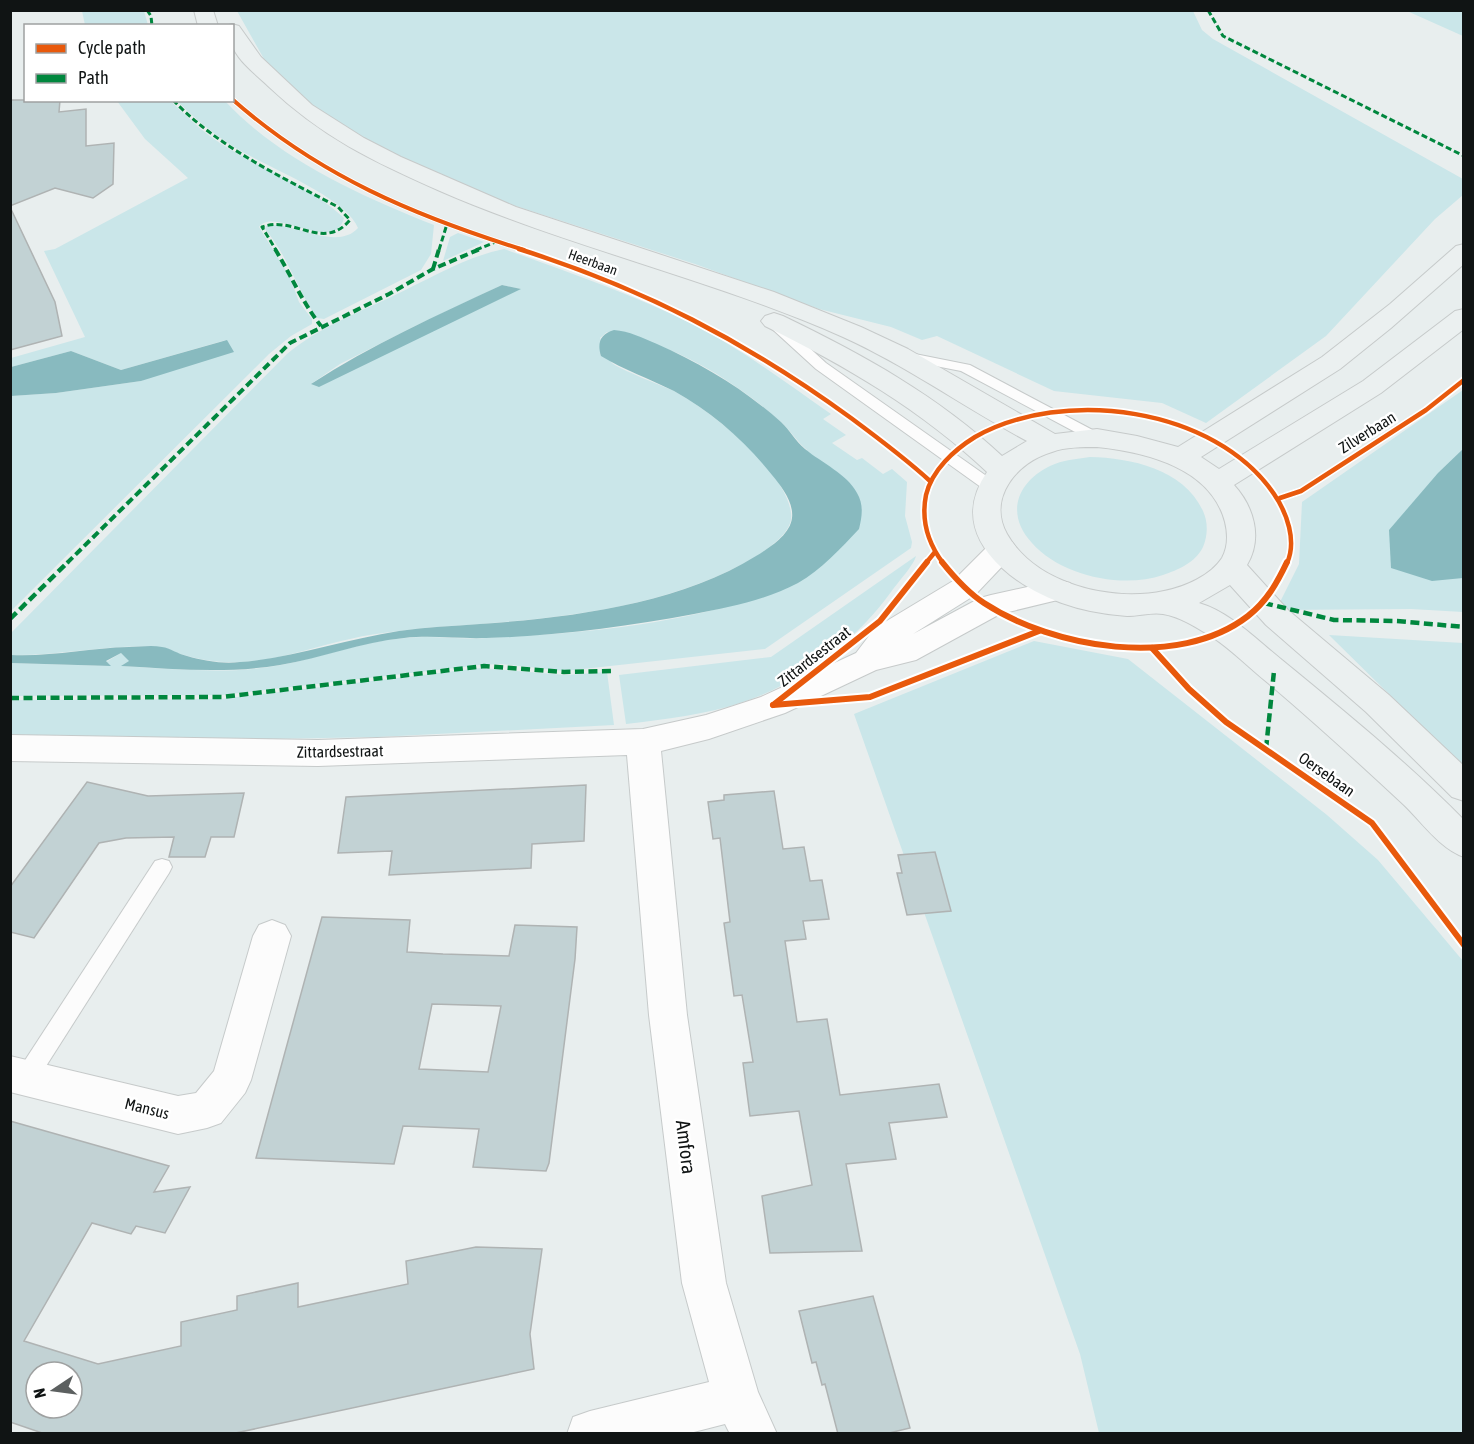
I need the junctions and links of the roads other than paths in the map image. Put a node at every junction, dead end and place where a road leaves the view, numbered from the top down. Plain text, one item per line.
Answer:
1 (234, 33) edge
2 (234, 68) edge
3 (1464, 251) edge
4 (1464, 316) edge
5 (899, 355) junction
6 (1097, 438) junction
7 (1052, 443) junction
8 (1180, 458) junction
9 (996, 478) junction
10 (1217, 483) junction
11 (1002, 549) junction
12 (1232, 566) junction
13 (1059, 590) junction
14 (1161, 603) junction
15 (867, 661) junction
16 (643, 742) junction
17 (10, 748) edge
18 (1464, 788) edge
19 (1464, 843) edge
20 (162, 867) dead end
21 (272, 936) dead end
22 (18, 1076) edge
23 (746, 1416) edge
24 (590, 1434) edge

1 - 5 main road, Heerbaan
2 - 9 main road, Heerbaan
3 - 8 main road
4 - 10 main road
5 - 6 lane, Heerbaan
5 - 7 main road, Heerbaan
6 - 7 main road
6 - 8 main road
7 - 9 main road
8 - 10 main road
9 - 11 main road
10 - 12 main road
11 - 13 main road
11 - 15 street, Zittardsestraat
12 - 14 main road
12 - 18 main road
13 - 14 main road
13 - 15 street, Zittardsestraat
14 - 19 main road
15 - 16 street, Zittardsestraat
16 - 17 street, Zittardsestraat
16 - 23 street, Amfora
20 - 22 lane
21 - 22 street, Mansus
23 - 24 street, Amfora

